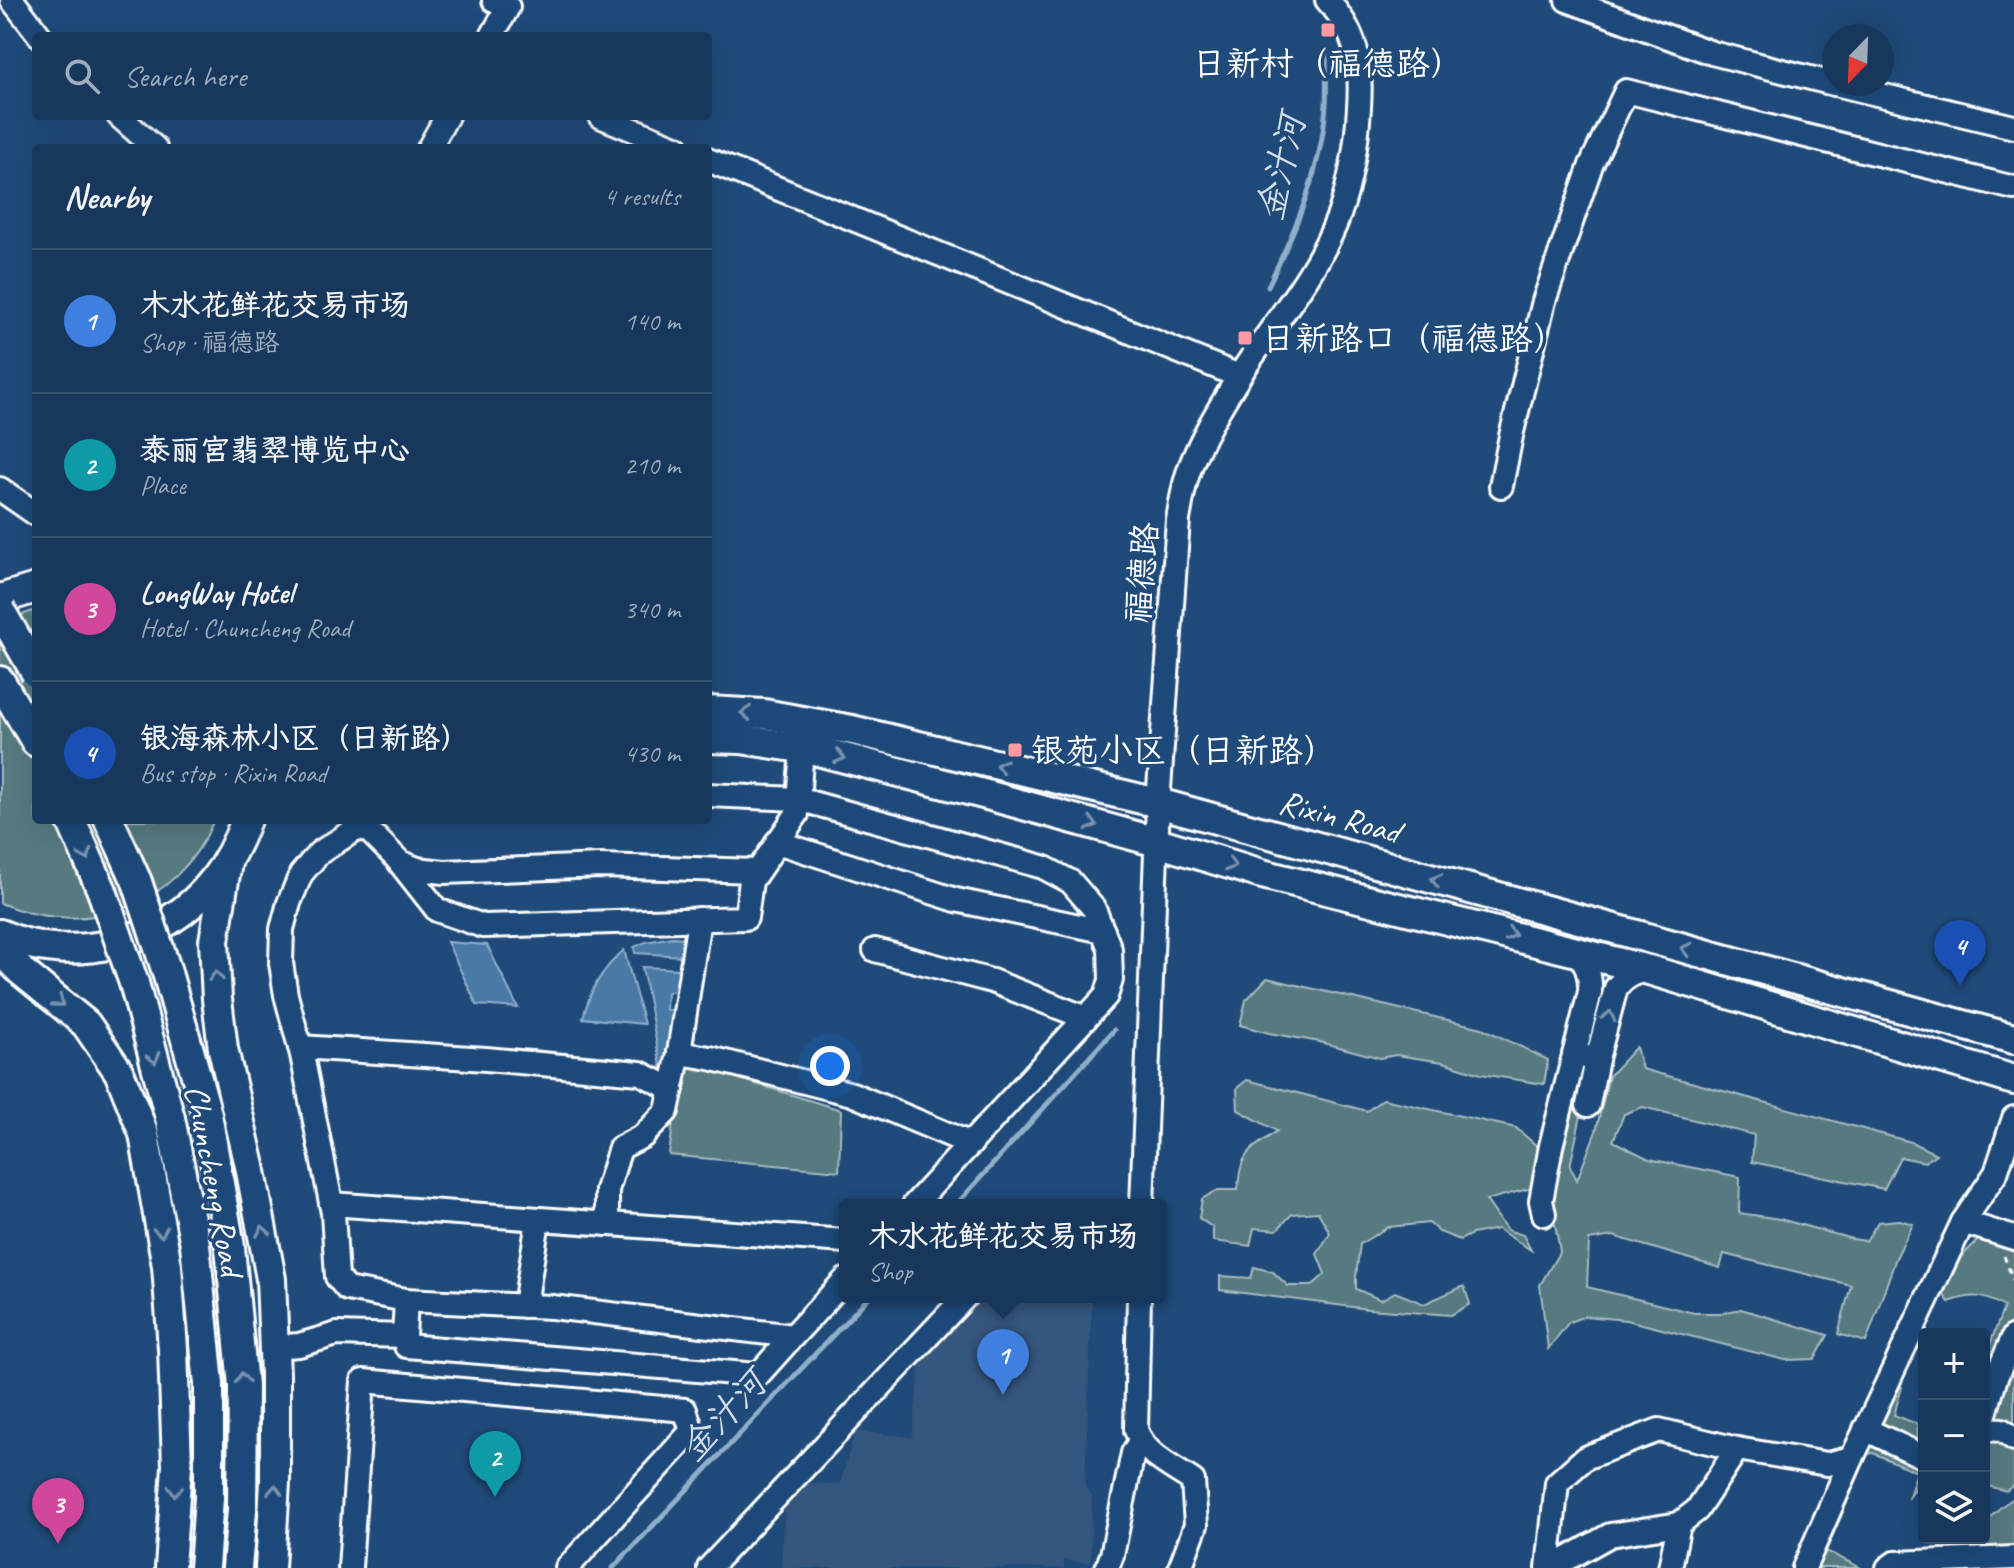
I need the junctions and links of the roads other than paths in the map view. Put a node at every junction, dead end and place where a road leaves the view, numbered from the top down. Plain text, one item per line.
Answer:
1 (12, 0) edge
2 (494, 0) edge
3 (1567, 0) edge
4 (1337, 3) edge
5 (37, 32) edge
6 (494, 32) edge
7 (1822, 81) edge
8 (1884, 96) edge
9 (124, 120) edge
10 (445, 120) edge
11 (610, 120) edge
12 (2014, 127) edge
13 (150, 144) edge
14 (431, 144) edge
15 (668, 144) edge
16 (712, 162) edge
17 (2014, 188) edge
18 (1239, 376) junction
19 (1501, 486) dead end
20 (0, 489) edge
21 (32, 511) edge
22 (32, 589) edge
23 (0, 599) edge
24 (0, 610) edge
25 (32, 666) edge
26 (0, 681) edge
27 (712, 711) edge
28 (32, 735) edge
29 (712, 738) edge
30 (802, 749) junction
31 (712, 795) edge
32 (798, 799) junction
33 (1158, 803) junction
34 (73, 824) edge
35 (111, 824) edge
36 (245, 824) edge
37 (370, 824) edge
38 (373, 824) edge
39 (777, 842) junction
40 (1157, 842) junction
41 (227, 862) junction
42 (400, 862) junction
43 (757, 871) junction
44 (699, 919) junction
45 (1103, 931) junction
46 (0, 934) edge
47 (0, 950) edge
48 (875, 950) dead end
49 (1575, 950) junction
50 (1649, 970) junction
51 (1761, 970) junction
52 (1709, 986) junction
53 (1086, 1018) junction
54 (2014, 1020) edge
55 (2014, 1039) edge
56 (300, 1047) junction
57 (679, 1053) junction
58 (1574, 1055) junction
59 (1597, 1059) junction
60 (2014, 1059) edge
61 (2014, 1080) edge
62 (672, 1089) junction
63 (1588, 1105) dead end
64 (2014, 1118) edge
65 (971, 1144) junction
66 (920, 1199) edge
67 (1142, 1199) edge
68 (331, 1204) junction
69 (1544, 1214) dead end
70 (538, 1220) junction
71 (1963, 1222) junction
72 (607, 1224) junction
73 (2010, 1237) edge
74 (839, 1241) edge
75 (839, 1286) edge
76 (406, 1300) junction
77 (959, 1303) edge
78 (1139, 1303) edge
79 (525, 1306) junction
80 (404, 1336) junction
81 (793, 1336) junction
82 (2014, 1336) edge
83 (274, 1347) junction
84 (1989, 1400) edge
85 (1865, 1429) junction
86 (1990, 1429) edge
87 (2014, 1439) edge
88 (1140, 1441) junction
89 (1737, 1449) junction
90 (1918, 1454) edge
91 (1852, 1458) junction
92 (1679, 1524) junction
93 (2014, 1558) edge
94 (1812, 1564) edge
95 (170, 1568) edge
96 (204, 1568) edge
97 (237, 1568) edge
98 (270, 1568) edge
99 (350, 1568) edge
100 (567, 1568) edge
101 (709, 1568) edge
102 (1107, 1568) edge
103 (1180, 1568) edge
104 (1550, 1568) edge
105 (1670, 1568) edge
106 (1888, 1568) edge

1 - 5 street
2 - 6 street
3 - 7 street
4 - 18 street, 福德路
8 - 12 street
9 - 13 street
10 - 14 street
11 - 15 street
16 - 18 street
17 - 19 street
18 - 33 street, 福德路
20 - 21 street
22 - 23 main road
24 - 25 main road, bridge
26 - 28 main road
33 -> 27 main road, Rixin Road
29 - 30 main road
30 - 32 street
30 -> 40 main road
31 - 32 street
32 - 39 street
32 - 45 street
33 - 40 street, 福德路
51 -> 33 main road, Rixin Road
34 -> 96 main road, Chuncheng Road, bridge
97 -> 35 main road, Chuncheng Road, bridge
36 - 41 main road
37 - 56 street
38 - 42 street
39 - 43 street
39 - 45 street
40 -> 49 main road
40 - 67 street, 福德路
41 - 46 main road
83 -> 41 main road
42 - 43 street
42 - 44 street
43 - 44 street
44 - 57 street
45 - 53 street
47 -> 95 main road
48 - 53 street
49 - 50 main road
49 - 58 street
50 - 52 main road
59 -> 50 street
51 - 54 main road, Rixin Road
51 - 55 main road, Rixin Road
52 - 60 main road
52 - 61 main road
53 - 65 street
56 - 62 street
56 - 68 street
57 - 62 street
57 - 65 street
58 - 59 street
58 - 69 street
59 - 63 street
62 - 72 street
64 - 71 street
65 - 66 street
68 - 70 street
68 - 76 street
70 - 72 street
70 - 79 street
71 - 73 street
71 - 85 street
72 - 74 street
75 - 81 street
76 - 79 street
76 - 80 street
77 - 101 street
78 - 88 street
79 - 81 street
80 - 81 street
80 - 83 street
82 - 84 street
98 -> 83 main road
85 - 90 street
85 - 91 street
86 - 87 street
88 - 102 street
88 - 103 street
89 - 91 street
89 - 92 street
89 - 104 street
91 - 94 street
92 - 104 street
92 - 105 street
93 - 106 street
99 - 100 street

